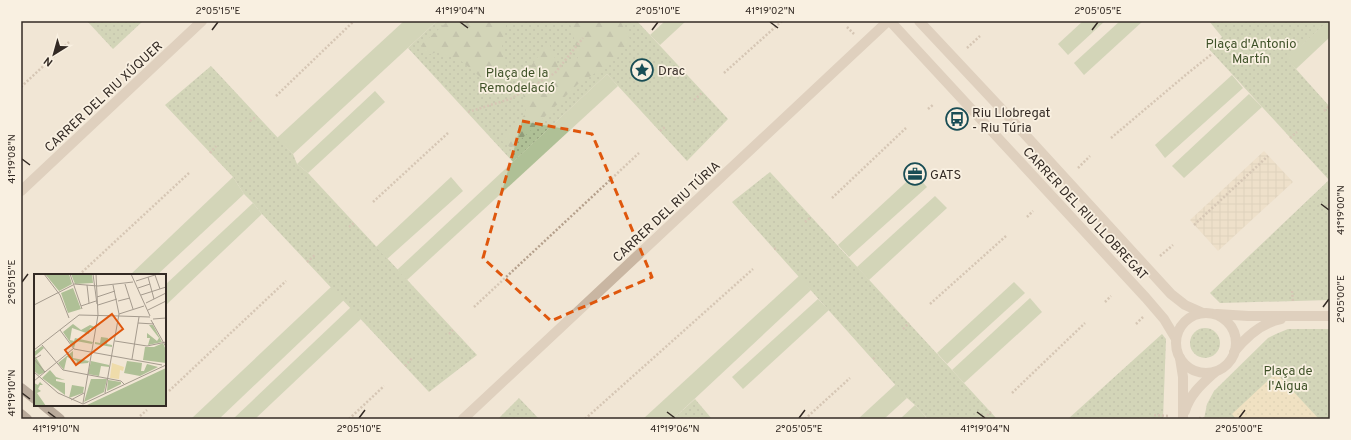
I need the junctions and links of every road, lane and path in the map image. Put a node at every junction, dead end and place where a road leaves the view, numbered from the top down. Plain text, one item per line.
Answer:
1 (202, 21) edge
2 (354, 21) edge
3 (782, 21) edge
4 (888, 21) edge
5 (919, 21) edge
6 (980, 36) dead end
7 (583, 38) dead end
8 (69, 42) dead end
9 (967, 48) dead end
10 (1212, 54) dead end
11 (724, 73) dead end
12 (21, 87) edge
13 (702, 92) dead end
14 (276, 96) dead end
15 (694, 100) dead end
16 (934, 104) dead end
17 (1330, 106) edge
18 (928, 109) dead end
19 (1324, 111) dead end
20 (468, 112) dead end
21 (257, 116) dead end
22 (250, 121) dead end
23 (665, 127) dead end
24 (906, 128) dead end
25 (660, 131) dead end
26 (1297, 132) dead end
27 (448, 133) dead end
28 (1111, 138) dead end
29 (1290, 138) dead end
30 (216, 146) dead end
31 (210, 153) dead end
32 (639, 153) dead end
33 (1090, 156) dead end
34 (1268, 156) dead end
35 (1078, 168) dead end
36 (189, 173) dead end
37 (21, 190) edge
38 (832, 198) dead end
39 (373, 202) dead end
40 (1033, 211) dead end
41 (811, 217) dead end
42 (1027, 217) dead end
43 (805, 222) dead end
44 (354, 223) dead end
45 (1194, 225) dead end
46 (349, 228) dead end
47 (1006, 236) dead end
48 (1172, 245) dead end
49 (316, 254) dead end
50 (1160, 256) dead end
51 (307, 262) dead end
52 (753, 269) dead end
53 (80, 274) edge
54 (286, 281) dead end
55 (1112, 296) dead end
56 (1105, 302) dead end
57 (930, 304) dead end
58 (474, 307) dead end
59 (1208, 313) junction
60 (1294, 316) junction
61 (1330, 316) edge
62 (909, 323) dead end
63 (1085, 323) dead end
64 (903, 328) dead end
65 (453, 330) dead end
66 (449, 334) dead end
67 (1176, 339) junction
68 (1234, 352) junction
69 (876, 356) dead end
70 (413, 357) dead end
71 (1180, 358) junction
72 (873, 359) dead end
73 (405, 366) dead end
74 (1215, 372) junction
75 (850, 378) dead end
76 (384, 386) dead end
77 (21, 388) edge
78 (169, 391) dead end
79 (1012, 393) dead end
80 (34, 398) edge
81 (44, 406) edge
82 (147, 410) dead end
83 (990, 412) dead end
84 (21, 414) edge
85 (140, 416) dead end
86 (984, 418) dead end
87 (1183, 418) edge
88 (27, 419) edge
89 (60, 419) edge
90 (349, 419) edge
91 (462, 419) edge
92 (585, 419) edge
93 (805, 419) edge

1 - 37 street, CARRER DEL RIU XÚQUER
2 - 14 path
3 - 11 path
4 - 67 street, CARRER DEL RIU LLOBREGAT
4 - 91 street, CARRER DEL RIU TÚRIA
5 - 59 street, CARRER DEL RIU LLOBREGAT
6 - 9 path
7 - 20 path
8 - 12 path
10 - 28 path
13 - 15 path
16 - 18 path
17 - 19 path
21 - 22 path
23 - 25 path
24 - 38 path
26 - 29 path
27 - 39 path
30 - 31 path
32 - 58 path
33 - 35 path
34 - 45 path
36 - 53 path
40 - 42 path
41 - 43 path
44 - 46 path
47 - 57 path
48 - 50 path
49 - 51 path
52 - 92 path
54 - 78 path
55 - 56 path
59 - 60 street
59 - 67 street
59 - 68 street
60 - 61 street
60 - 68 street
62 - 64 path
63 - 79 path
65 - 66 path
67 - 71 street
68 - 74 street
69 - 72 path
70 - 73 path
71 - 74 street
71 - 87 street
74 - 87 street
75 - 93 path
76 - 90 path
77 - 80 main road
81 - 89 main road
82 - 85 path
83 - 86 path
84 - 88 main road

